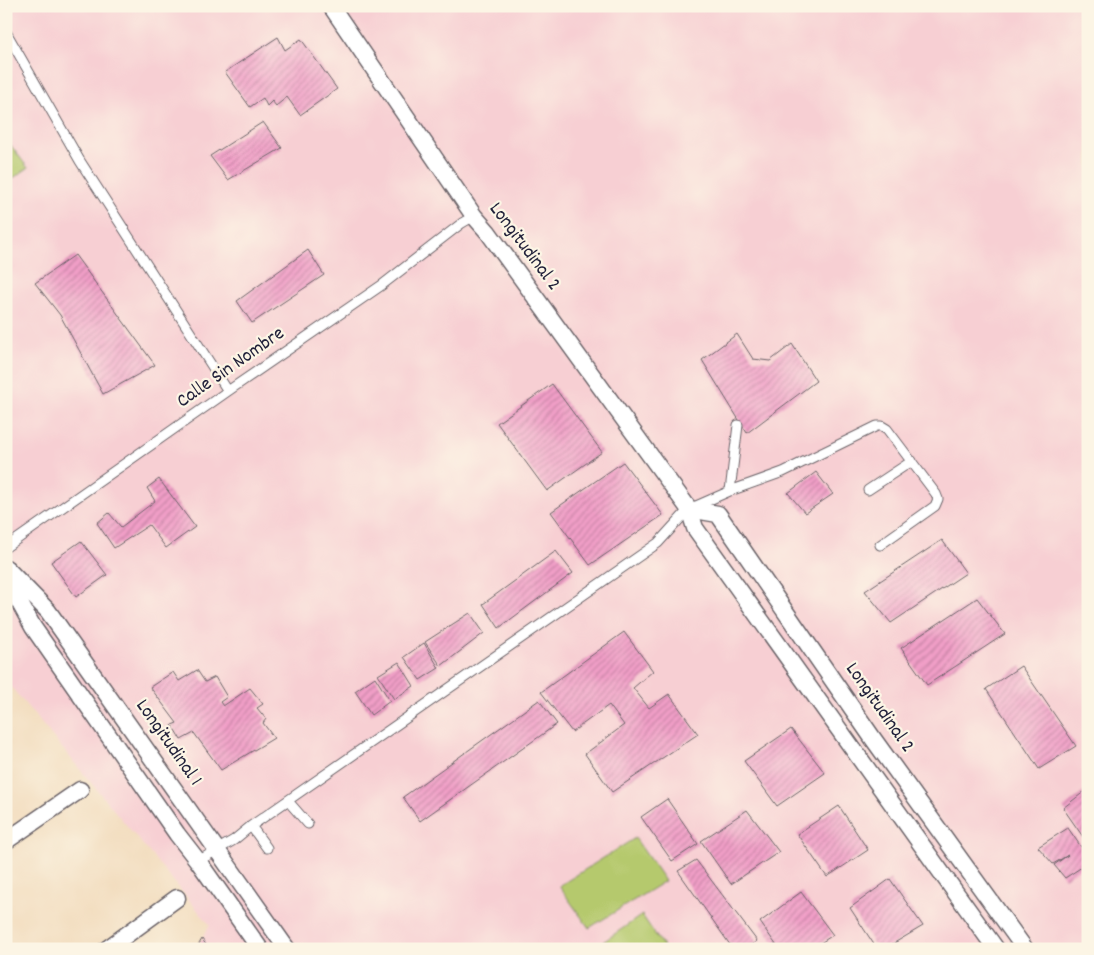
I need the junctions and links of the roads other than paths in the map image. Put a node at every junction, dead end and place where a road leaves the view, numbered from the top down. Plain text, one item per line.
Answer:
1 (331, 6) edge
2 (6, 32) edge
3 (474, 216) junction
4 (228, 391) junction
5 (738, 425) dead end
6 (912, 461) junction
7 (868, 490) dead end
8 (730, 491) junction
9 (689, 509) junction
10 (880, 545) dead end
11 (6, 547) edge
12 (6, 568) edge
13 (6, 578) edge
14 (80, 790) dead end
15 (288, 801) junction
16 (308, 824) dead end
17 (251, 826) junction
18 (6, 841) edge
19 (267, 848) dead end
20 (218, 850) junction
21 (198, 861) junction
22 (969, 871) junction
23 (950, 885) junction
24 (177, 898) dead end
25 (108, 949) edge
26 (260, 949) edge
27 (287, 949) edge
28 (996, 949) edge
29 (1025, 949) edge

1 - 3 street, Longitudinal 2
2 - 4 lane
3 - 4 lane, Calle Sin Nombre
3 - 9 street, Longitudinal 2
4 - 11 lane, Calle Sin Nombre
5 - 8 lane
6 - 7 lane
6 - 8 lane
6 - 10 lane
8 - 9 lane
9 - 15 lane
9 - 22 street, Longitudinal 2
9 - 23 street, Longitudinal 2
12 - 20 street, Longitudinal 1
13 - 21 street
14 - 18 street
15 - 16 lane
15 - 17 lane
17 - 19 lane
17 - 20 lane
20 - 21 lane
20 - 27 street, Longitudinal 1
21 - 26 street
22 - 23 street
22 - 29 street, Longitudinal 2
23 - 28 street, Longitudinal 2
24 - 25 street

